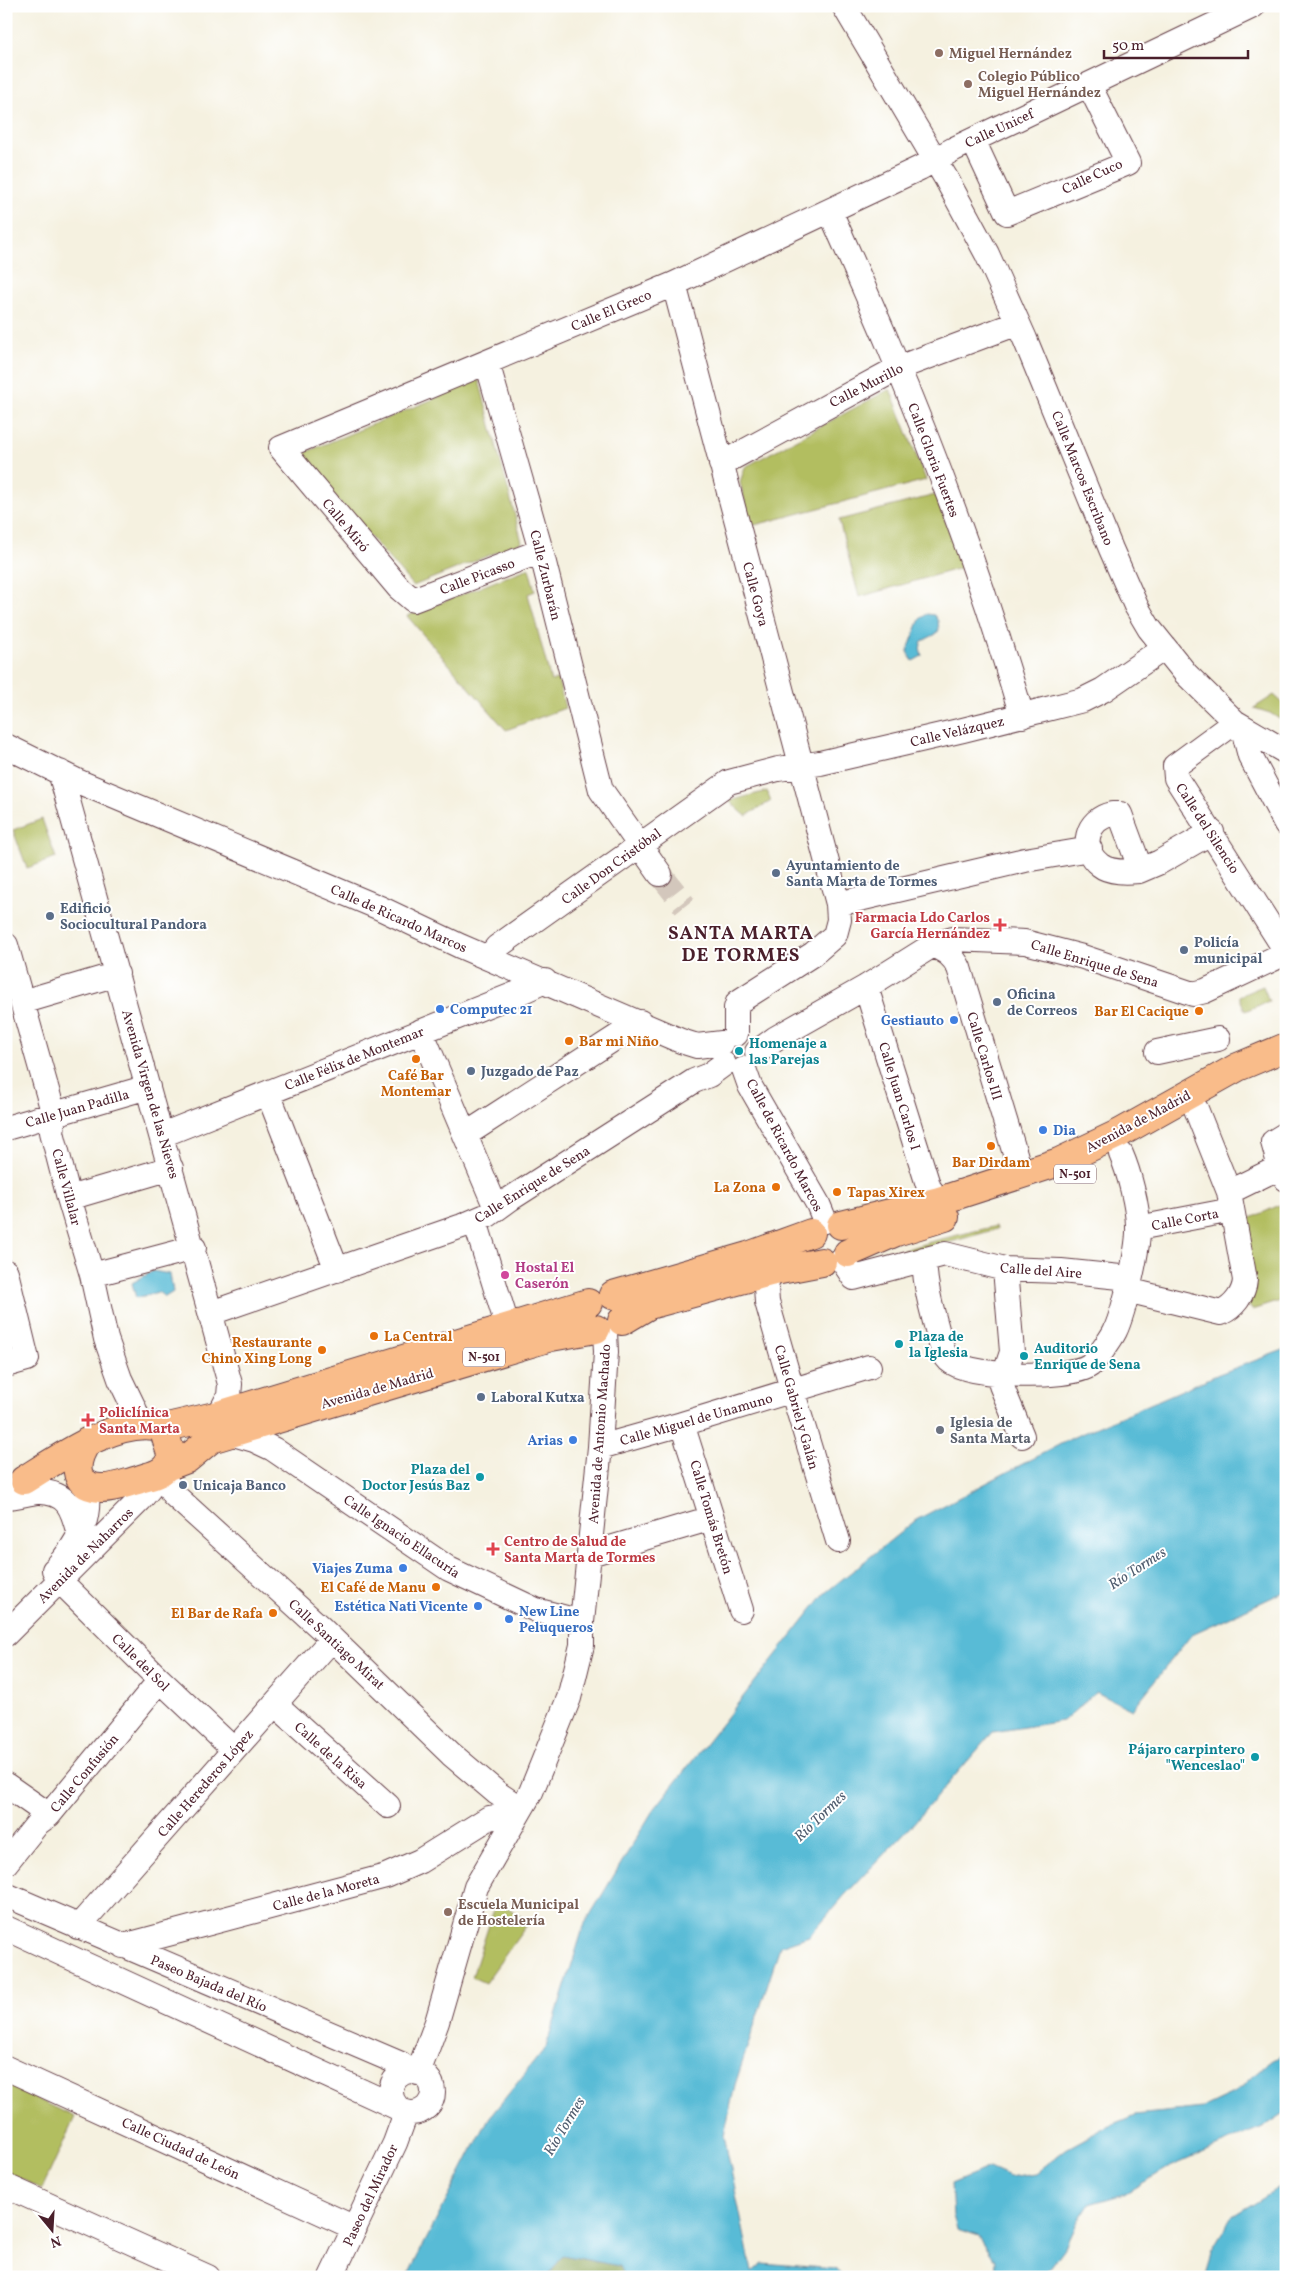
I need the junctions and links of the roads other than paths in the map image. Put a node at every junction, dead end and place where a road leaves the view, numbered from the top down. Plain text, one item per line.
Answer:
1 (844, 6) edge
2 (1252, 6) edge
3 (1089, 85) junction
4 (973, 140) junction
5 (935, 160) junction
6 (830, 211) junction
7 (674, 284) junction
8 (1018, 323) junction
9 (487, 362) junction
10 (898, 368) junction
11 (281, 448) joint
12 (720, 464) junction
13 (541, 551) junction
14 (413, 600) joint
15 (1164, 648) junction
16 (1022, 716) junction
17 (1239, 725) junction
18 (6, 746) edge
19 (1286, 752) edge
20 (1286, 757) edge
21 (801, 766) junction
22 (1260, 777) junction
23 (737, 780) joint
24 (68, 782) junction
25 (1286, 824) edge
26 (1212, 832) junction
27 (639, 846) junction
28 (1090, 849) junction
29 (1139, 871) junction
30 (660, 874) tunnel mouth
31 (838, 904) junction
32 (6, 945) edge
33 (933, 946) junction
34 (1286, 952) edge
35 (489, 957) junction
36 (118, 974) junction
37 (545, 981) junction
38 (866, 987) junction
39 (22, 1002) junction
40 (640, 1022) junction
41 (421, 1031) junction
42 (1218, 1039) dead end
43 (1286, 1047) edge
44 (1157, 1052) dead end
45 (732, 1056) junction
46 (1286, 1062) edge
47 (148, 1087) junction
48 (268, 1093) junction
49 (1196, 1109) junction
50 (54, 1115) junction
51 (6, 1128) edge
52 (1286, 1134) edge
53 (162, 1135) junction
54 (466, 1135) junction
55 (1121, 1154) junction
56 (171, 1168) junction
57 (1283, 1173) edge
58 (1012, 1179) junction
59 (69, 1198) junction
60 (940, 1201) junction
61 (1231, 1201) junction
62 (496, 1208) junction
63 (475, 1221) junction
64 (826, 1226) junction
65 (1138, 1228) junction
66 (194, 1248) junction
67 (838, 1258) junction
68 (924, 1259) junction
69 (1005, 1269) junction
70 (337, 1270) junction
71 (6, 1272) edge
72 (770, 1272) junction
73 (92, 1275) junction
74 (1128, 1284) junction
75 (601, 1299) junction
76 (211, 1313) junction
77 (515, 1327) junction
78 (608, 1327) junction
79 (6, 1365) edge
80 (869, 1367) dead end
81 (1005, 1375) junction
82 (792, 1391) junction
83 (224, 1424) junction
84 (682, 1424) junction
85 (151, 1427) junction
86 (1022, 1436) dead end
87 (87, 1442) junction
88 (600, 1447) junction
89 (162, 1471) junction
90 (83, 1481) junction
91 (12, 1487) edge
92 (712, 1518) junction
93 (79, 1535) junction
94 (838, 1541) dead end
95 (590, 1554) junction
96 (57, 1575) junction
97 (741, 1610) dead end
98 (6, 1617) edge
99 (582, 1622) junction
100 (6, 1634) edge
101 (332, 1639) junction
102 (160, 1680) junction
103 (274, 1704) junction
104 (234, 1750) junction
105 (6, 1785) edge
106 (388, 1806) dead end
107 (520, 1811) junction
108 (49, 1815) junction
109 (6, 1863) edge
110 (6, 1896) edge
111 (78, 1927) junction
112 (6, 1928) edge
113 (123, 1946) junction
114 (6, 2068) edge
115 (414, 2072) junction
116 (401, 2110) junction
117 (6, 2186) edge
118 (355, 2228) junction
119 (208, 2277) edge
120 (331, 2277) edge

1 - 5 street, Calle Marcos Escribano
2 - 3 street, Calle Unicef
3 - 4 street, Calle Unicef
3 - 4 street, Calle Cuco
4 - 5 street, Calle Unicef
5 - 6 street, Calle El Greco
5 - 8 street, Calle Marcos Escribano
6 - 7 street, Calle El Greco
6 - 10 street, Calle Gloria Fuertes
7 - 9 street, Calle El Greco
7 - 12 street, Calle Goya
8 - 10 street, Calle Murillo
8 - 15 street, Calle Marcos Escribano
9 - 11 street, Calle El Greco
9 - 13 street, Calle Zurbarán
10 - 12 street, Calle Murillo
10 - 16 street, Calle Gloria Fuertes
11 - 14 street, Calle Miró
12 - 21 street, Calle Goya
13 - 14 street, Calle Picasso
13 - 27 street, Calle Zurbarán
15 - 16 street, Calle Velázquez
15 - 17 street, Calle Marcos Escribano
16 - 21 street, Calle Velázquez
17 - 19 street, Calle Marcos Escribano
17 - 22 street
17 - 26 street, Calle del Silencio
18 - 24 street, Calle de Ricardo Marcos
20 - 22 street
21 - 23 street, Calle Velázquez
21 - 31 street, Calle Goya
22 - 25 street
23 - 27 street, Calle Don Cristóbal
24 - 35 street, Calle de Ricardo Marcos
24 - 36 street, Avenida Virgen de las Nieves
26 - 29 street
26 - 34 street, Calle del Silencio
27 - 30 street
27 - 35 street, Calle Don Cristóbal
28 - 29 street
28 - 29 street
28 - 31 street
31 - 45 street, Calle Goya
32 - 39 street, Calle Villalar
33 - 34 street, Calle Enrique de Sena
33 - 38 street, Calle Enrique de Sena
33 - 58 street, Calle Carlos III
35 - 37 street, Calle de Ricardo Marcos
36 - 39 street
36 - 47 street, Avenida Virgen de las Nieves
37 - 40 street, Calle de Ricardo Marcos
37 - 41 street, Calle Félix de Montemar
38 - 45 street, Calle Enrique de Sena
38 - 60 street, Calle Juan Carlos I
39 - 50 street, Calle Villalar
40 - 45 street, Calle de Ricardo Marcos
40 - 54 street
41 - 48 street, Calle Félix de Montemar
41 - 54 street
42 - 44 street
43 - 58 highway, Avenida de Madrid / N-501
45 - 62 street, Calle Enrique de Sena
45 - 64 street, Calle de Ricardo Marcos
46 - 49 highway, Avenida de Madrid / N-501
47 - 50 street, Calle Juan Padilla
47 - 53 street, Avenida Virgen de las Nieves
48 - 53 street, Calle Félix de Montemar
48 - 70 street
49 - 55 highway, Avenida de Madrid / N-501
49 - 61 street
50 - 51 street, Calle Juan Padilla
50 - 59 street, Calle Villalar
52 - 57 street
53 - 56 street, Avenida Virgen de las Nieves
54 - 62 street
55 - 65 street
55 - 67 highway, Avenida de Madrid / N-501
56 - 59 street
56 - 66 street, Avenida Virgen de las Nieves
57 - 61 street, Calle Corta
58 - 60 highway, Avenida de Madrid / N-501
59 - 73 street, Calle Villalar
60 - 64 highway, Avenida de Madrid / N-501
61 - 65 street, Calle Corta
61 - 74 street, Calle del Aire
62 - 63 street, Calle Enrique de Sena
63 - 70 street, Calle Enrique de Sena
63 - 77 street
64 - 67 highway
64 - 67 highway
64 - 75 highway, Avenida de Madrid / N-501
65 - 74 street
66 - 73 street
66 - 76 street, Avenida Virgen de las Nieves
67 - 68 street
67 - 72 highway, Avenida de Madrid / N-501
68 - 69 street, Calle del Aire
68 - 81 street
69 - 74 street, Calle del Aire
69 - 81 street
70 - 76 street, Calle Enrique de Sena
71 - 79 street
72 - 78 highway, Avenida de Madrid / N-501
72 - 82 street, Calle Gabriel y Galán
73 - 85 street, Calle Villalar
74 - 81 street
75 - 77 highway, Avenida de Madrid / N-501
75 - 78 highway
76 - 83 street, Avenida Virgen de las Nieves
77 - 83 highway, Avenida de Madrid / N-501
78 - 83 highway, Avenida de Madrid / N-501
78 - 88 street, Avenida de Antonio Machado
80 - 82 street, Calle Miguel de Unamuno
81 - 86 street
82 - 84 street, Calle Miguel de Unamuno
82 - 94 street, Calle Gabriel y Galán
83 - 85 highway, Avenida de Madrid / N-501
83 - 89 highway, Avenida de Madrid / N-501
83 - 99 street, Calle Ignacio Ellacuría
84 - 88 street, Calle Miguel de Unamuno
84 - 92 street, Calle Tomás Bretón
85 - 87 highway, N-501
85 - 89 highway
87 - 90 highway
87 - 91 highway, N-501
88 - 95 street, Avenida de Antonio Machado
89 - 90 highway, N-501
89 - 96 street, Avenida de Naharros
89 - 101 street, Calle Santiago Mirat
90 - 91 highway, N-501
90 - 93 street, Avenida de Naharros
91 - 93 street, Avenida de Naharros
92 - 95 street
92 - 97 street, Calle Tomás Bretón
93 - 96 street, Avenida de Naharros
95 - 99 street, Avenida de Antonio Machado
96 - 98 street, Avenida de Naharros
96 - 100 street, Avenida de Naharros
96 - 102 street, Calle del Sol
99 - 107 street, Avenida de Antonio Machado
101 - 103 street, Calle Herederos López
101 - 107 street, Calle Santiago Mirat
102 - 104 street, Calle del Sol
102 - 108 street, Calle Confusión
103 - 104 street, Calle Herederos López
103 - 106 street, Calle de la Risa
104 - 111 street, Calle Herederos López
105 - 108 street
107 - 113 street, Calle de la Moreta
107 - 115 street, Avenida de Antonio Machado
108 - 109 street, Calle Confusión
110 - 111 street, Paseo Bajada del Río
111 - 113 street, Paseo Bajada del Río
112 - 116 street
113 - 115 street, Paseo Bajada del Río
114 - 118 street, Calle Ciudad de León
115 - 116 street
115 - 116 street
116 - 118 street, Paseo del Mirador
117 - 119 street
118 - 120 street, Paseo del Mirador

